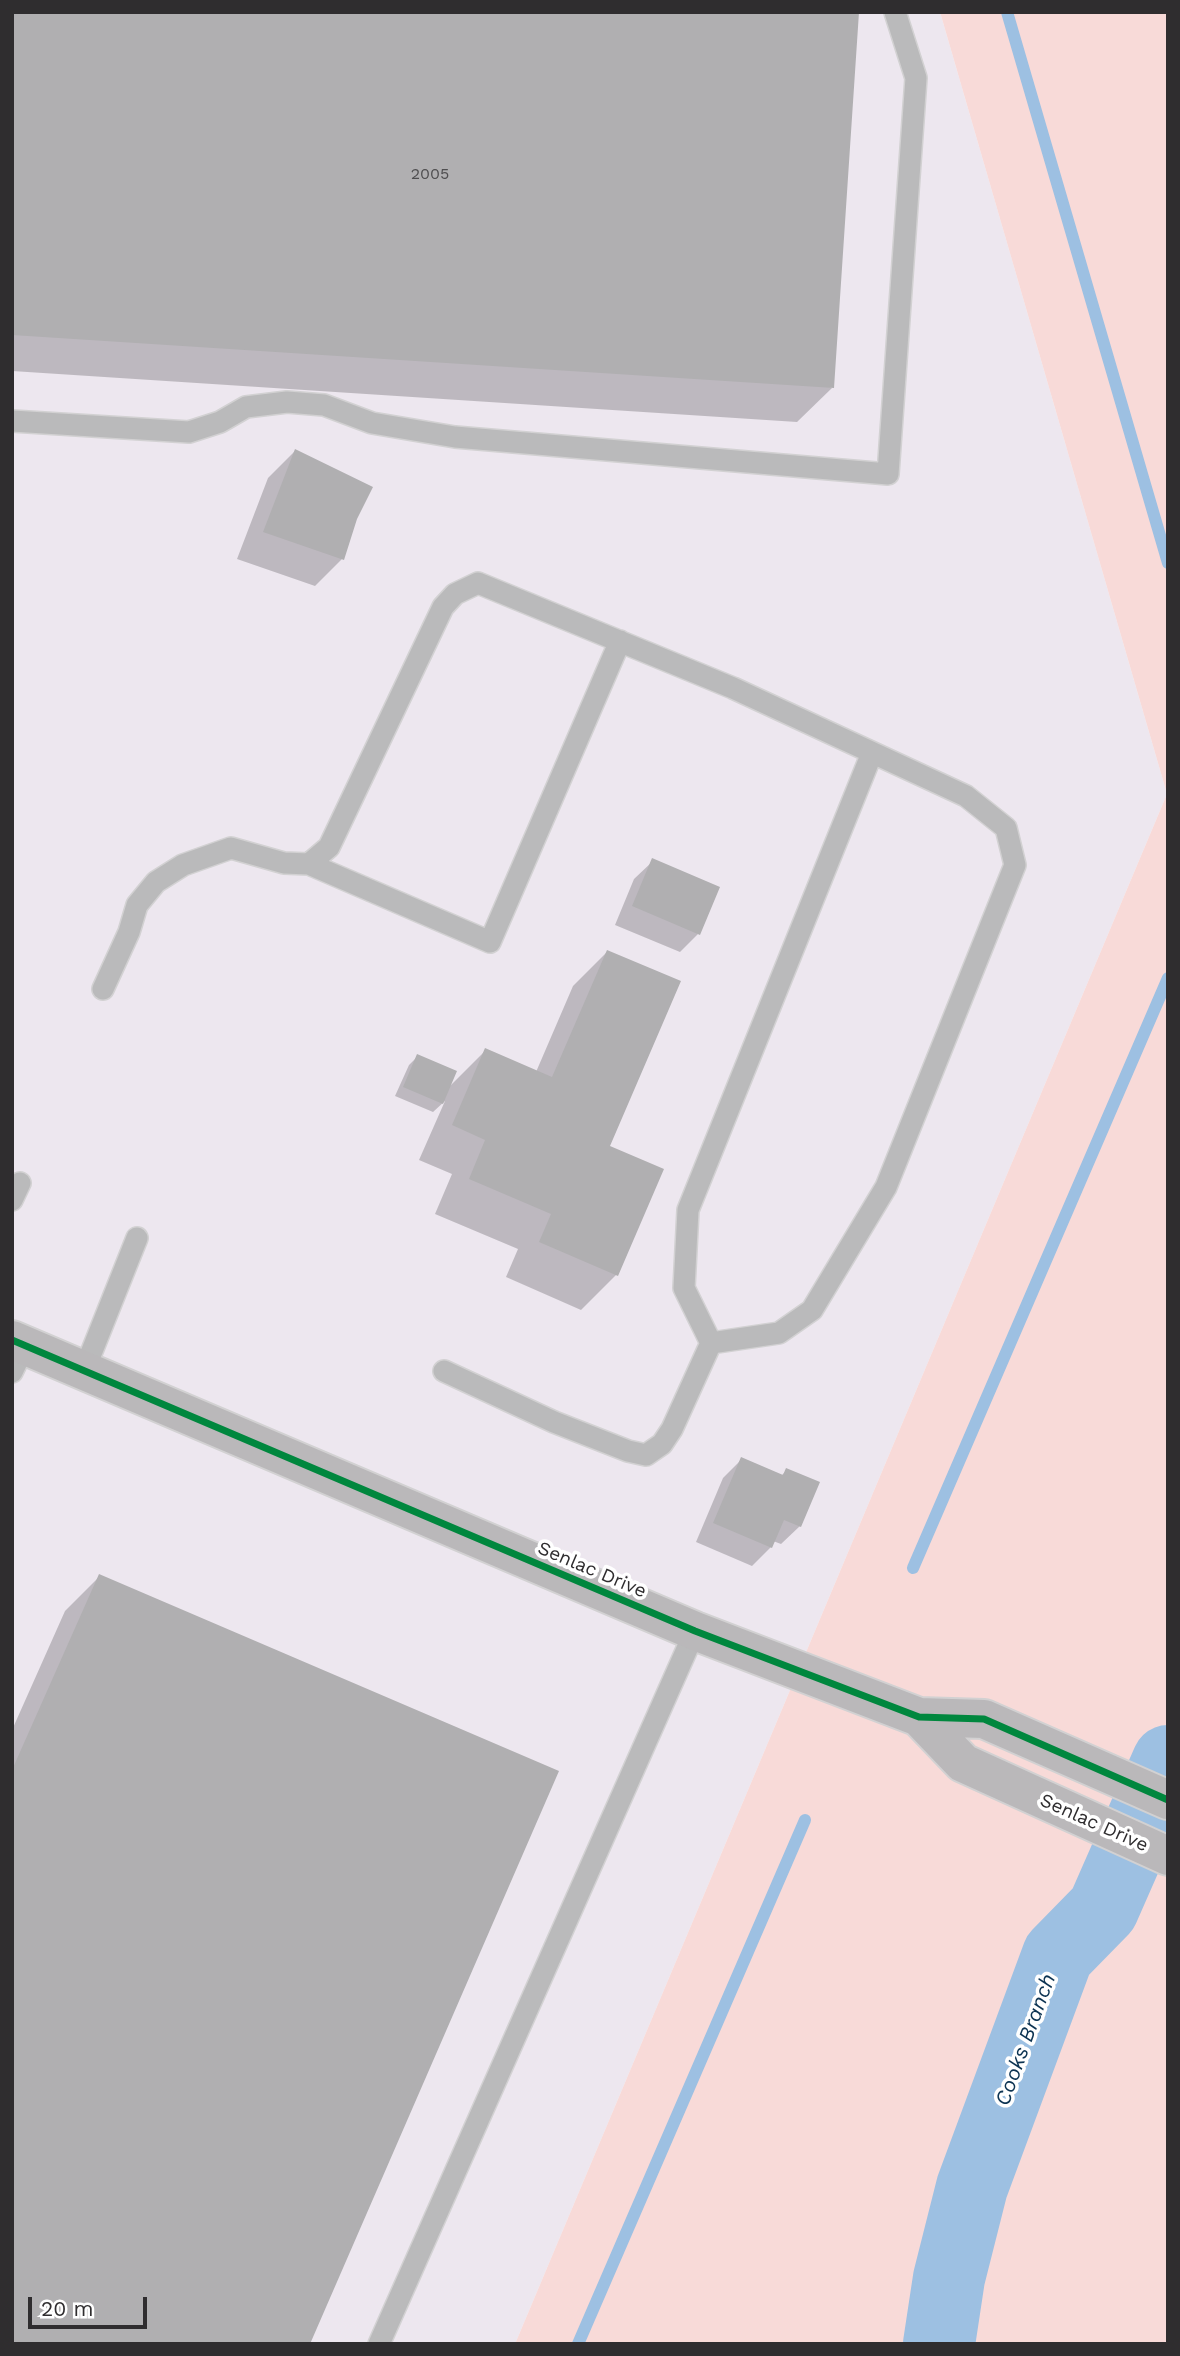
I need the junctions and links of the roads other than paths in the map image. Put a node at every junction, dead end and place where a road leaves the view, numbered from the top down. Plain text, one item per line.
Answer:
1 (895, 12) edge
2 (12, 421) edge
3 (620, 641) junction
4 (872, 753) junction
5 (309, 864) junction
6 (103, 989) dead end
7 (137, 1238) dead end
8 (711, 1343) junction
9 (16, 1353) edge
10 (84, 1371) junction
11 (444, 1371) dead end
12 (695, 1631) junction
13 (919, 1717) junction
14 (1168, 1800) edge
15 (1168, 1856) edge
16 (379, 2344) edge

1 - 2 lane
3 - 4 lane
3 - 5 lane
3 - 5 lane
4 - 8 lane
4 - 8 lane
5 - 6 lane
7 - 10 lane
8 - 11 lane
9 - 10 street, Senlac Drive
10 - 12 street, Senlac Drive
12 - 13 street, Senlac Drive
12 - 16 lane
13 - 14 street, Senlac Drive
13 - 15 street, Senlac Drive

